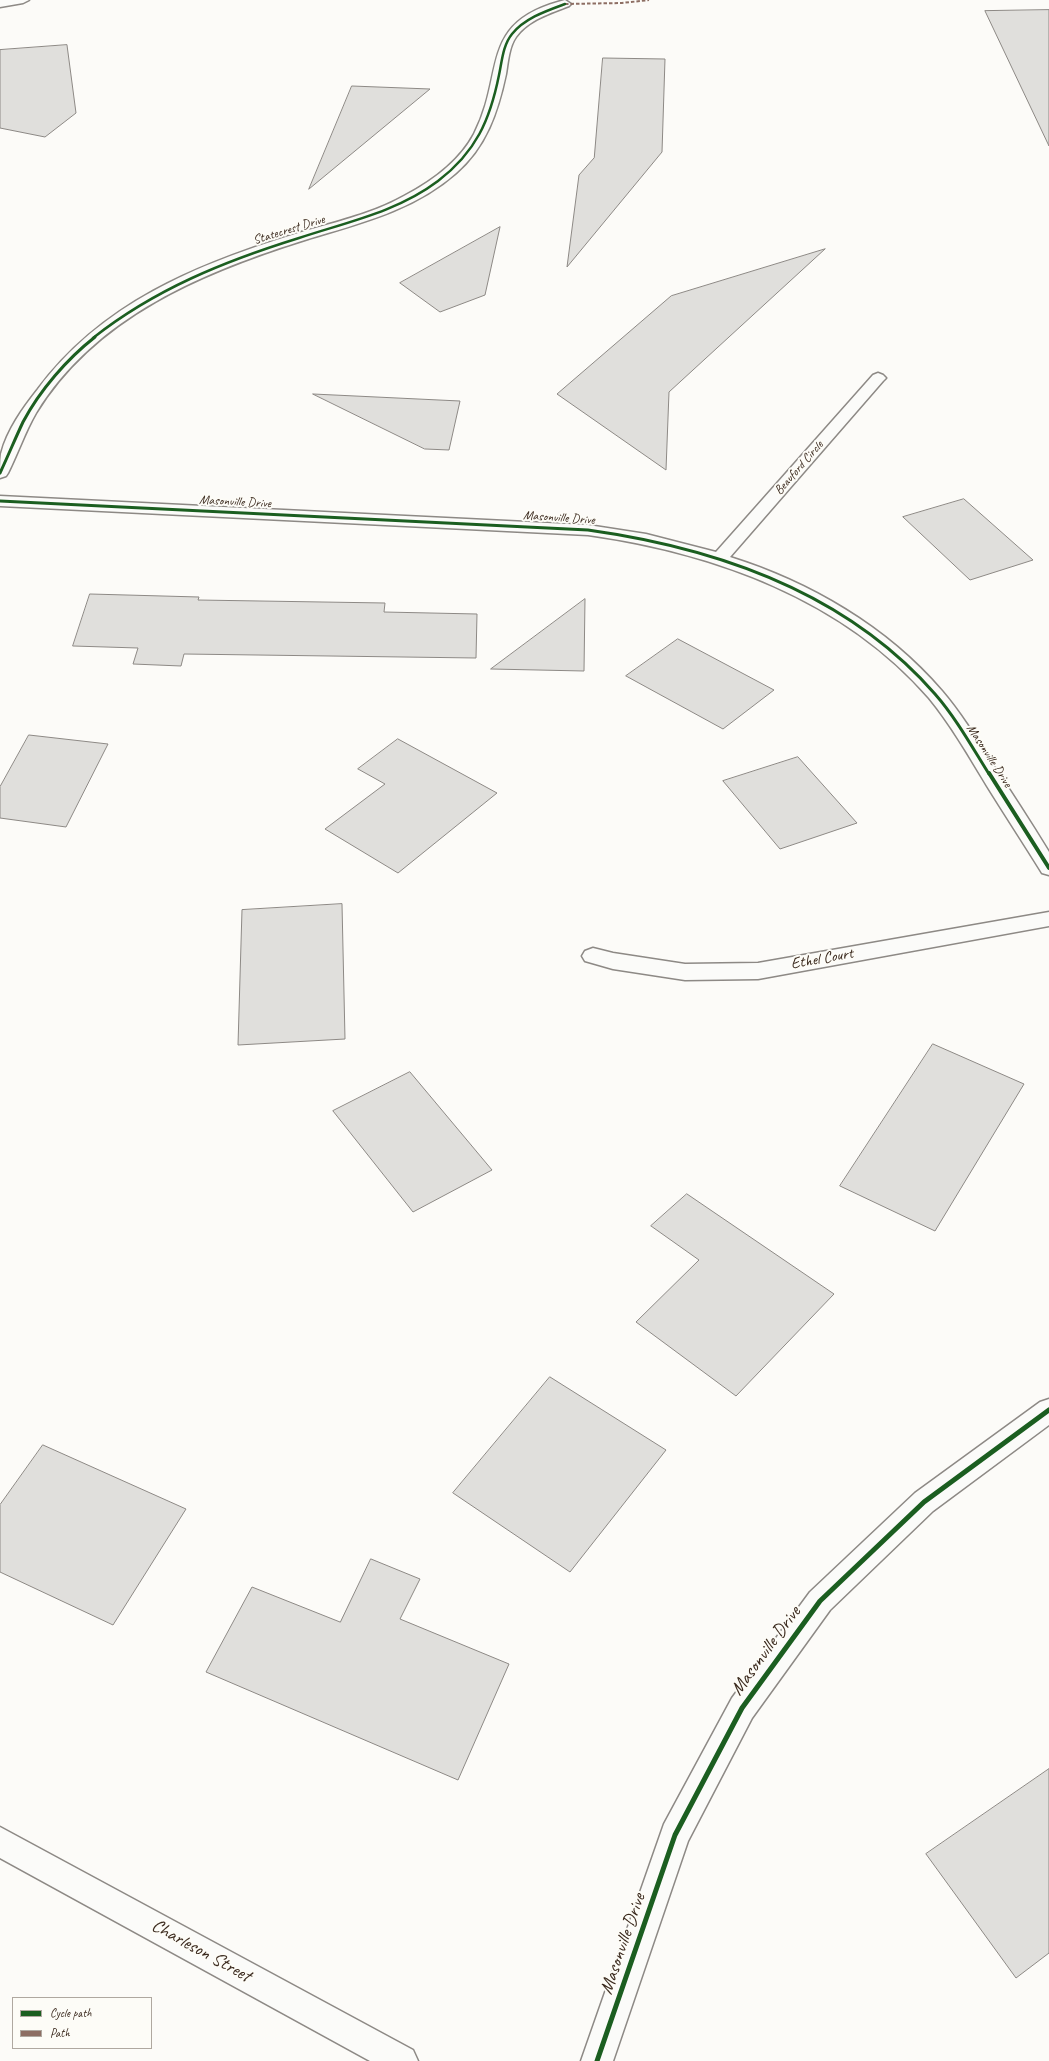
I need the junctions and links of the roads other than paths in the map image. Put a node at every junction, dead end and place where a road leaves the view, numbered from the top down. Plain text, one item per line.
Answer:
1 (23, 0) edge
2 (0, 3) edge
3 (564, 4) dead end
4 (878, 378) dead end
5 (0, 473) edge
6 (0, 501) edge
7 (720, 558) junction
8 (1049, 868) edge
9 (1049, 919) edge
10 (593, 956) dead end
11 (1049, 1410) edge
12 (0, 1842) edge
13 (402, 2061) edge
14 (597, 2061) edge

1 - 2 street
3 - 5 street, Statecrest Drive
4 - 7 street, Beauford Circle
6 - 7 street, Masonville Drive
7 - 8 street, Masonville Drive
9 - 10 street, Ethel Court
11 - 14 street, Masonville Drive
12 - 13 street, Charleson Street

